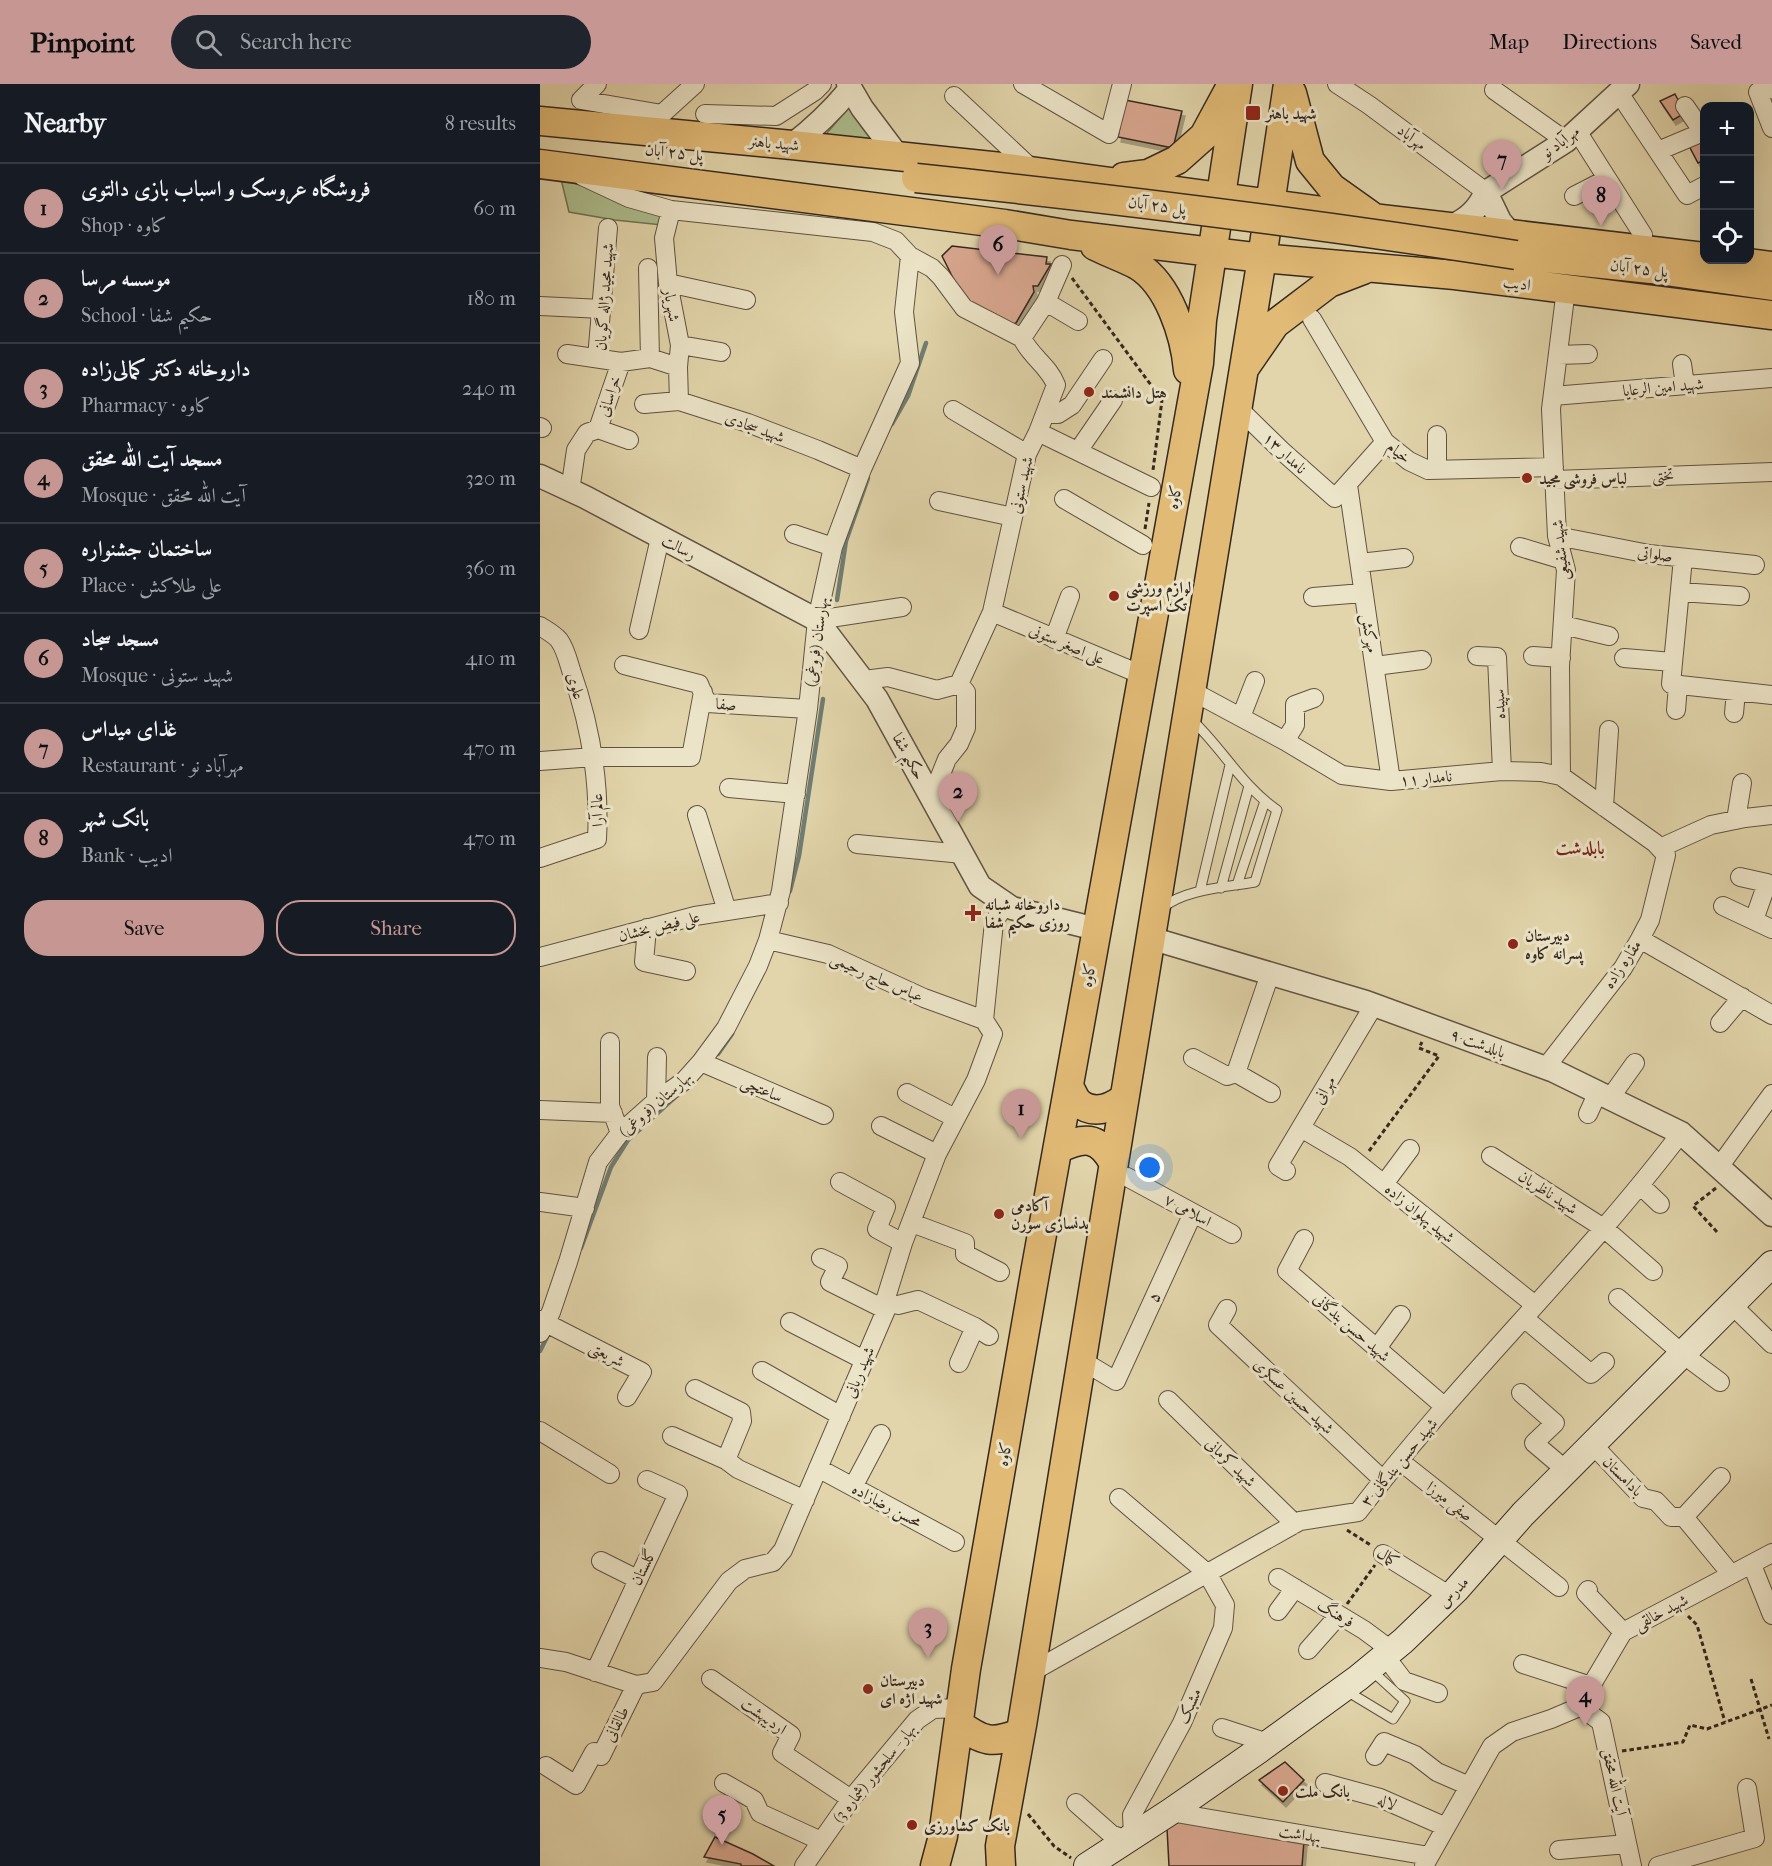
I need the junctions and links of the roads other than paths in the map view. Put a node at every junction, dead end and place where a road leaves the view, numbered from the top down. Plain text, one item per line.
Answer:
1 (597, 84) edge
2 (695, 84) edge
3 (822, 84) edge
4 (1023, 84) edge
5 (1122, 84) edge
6 (1232, 84) edge
7 (1238, 84) edge
8 (1289, 84) edge
9 (851, 86) edge
10 (1348, 87) edge
11 (1624, 88) edge
12 (1494, 90) dead end
13 (1765, 90) edge
14 (954, 96) dead end
15 (1685, 106) dead end
16 (705, 114) dead end
17 (540, 121) edge
18 (1772, 128) edge
19 (540, 136) edge
20 (1571, 136) junction
21 (792, 145) junction
22 (540, 150) edge
23 (1658, 151) junction
24 (898, 156) junction
25 (552, 166) edge
26 (1001, 167) junction
27 (1034, 172) junction
28 (1607, 179) junction
29 (1098, 180) junction
30 (1700, 188) edge
31 (1486, 192) junction
32 (1221, 196) junction
33 (1574, 196) dead end
34 (1269, 203) junction
35 (670, 210) junction
36 (1374, 218) junction
37 (1005, 224) junction
38 (1452, 226) junction
39 (608, 228) dead end
40 (1511, 234) junction
41 (1071, 235) junction
42 (1643, 235) dead end
43 (1213, 251) junction
44 (910, 256) junction
45 (1700, 256) edge
46 (1262, 258) junction
47 (1751, 264) edge
48 (1062, 265) road end
49 (1772, 267) edge
50 (648, 268) dead end
51 (1369, 268) junction
52 (1513, 270) joint
53 (1455, 275) junction
54 (668, 283) junction
55 (1772, 286) edge
56 (1566, 289) junction
57 (746, 300) dead end
58 (1046, 302) junction
59 (1772, 303) edge
60 (540, 306) edge
61 (602, 309) junction
62 (1772, 315) edge
63 (1312, 319) dead end
64 (1078, 321) dead end
65 (1022, 338) junction
66 (680, 345) junction
67 (721, 352) dead end
68 (567, 354) dead end
69 (1588, 354) dead end
70 (1558, 355) junction
71 (597, 357) junction
72 (651, 358) junction
73 (1103, 360) dead end
74 (621, 362) junction
75 (1199, 363) junction
76 (1682, 364) dead end
77 (678, 367) junction
78 (1242, 373) junction
79 (1772, 378) edge
80 (1685, 385) junction
81 (1553, 396) junction
82 (1113, 400) dead end
83 (679, 401) junction
84 (644, 404) dead end
85 (1191, 406) junction
86 (1236, 406) junction
87 (953, 410) dead end
88 (1045, 414) junction
89 (598, 429) junction
90 (1038, 432) junction
91 (1437, 435) dead end
92 (628, 440) dead end
93 (1385, 442) junction
94 (1078, 451) junction
95 (1027, 454) junction
96 (1181, 459) junction
97 (1226, 466) junction
98 (862, 469) junction
99 (1437, 470) junction
100 (1772, 472) edge
101 (1554, 473) junction
102 (540, 477) edge
103 (1151, 487) road end
104 (570, 491) junction
105 (1342, 491) junction
106 (1064, 499) dead end
107 (939, 501) dead end
108 (1013, 517) junction
109 (794, 534) dead end
110 (1557, 536) junction
111 (660, 538) junction
112 (1143, 545) dead end
113 (833, 547) junction
114 (1520, 547) dead end
115 (1404, 558) dead end
116 (1683, 558) junction
117 (1563, 560) junction
118 (1360, 563) junction
119 (1755, 565) dead end
120 (1680, 592) junction
121 (1364, 593) junction
122 (1070, 596) dead end
123 (1740, 596) dead end
124 (1313, 597) dead end
125 (902, 607) dead end
126 (992, 612) junction
127 (817, 620) junction
128 (1563, 625) junction
129 (540, 626) edge
130 (639, 630) dead end
131 (1609, 636) dead end
132 (1054, 639) junction
133 (1477, 656) dead end
134 (1533, 657) dead end
135 (1561, 658) junction
136 (1624, 658) dead end
137 (1422, 660) dead end
138 (1673, 662) junction
139 (624, 665) dead end
140 (1375, 666) junction
141 (1142, 675) junction
142 (864, 680) junction
143 (1255, 681) dead end
144 (958, 684) junction
145 (1674, 685) junction
146 (1771, 689) edge
147 (703, 692) junction
148 (1736, 692) junction
149 (1314, 698) dead end
150 (1188, 702) junction
151 (808, 709) junction
152 (1676, 710) dead end
153 (1734, 713) dead end
154 (1241, 717) junction
155 (1609, 730) dead end
156 (1285, 741) junction
157 (594, 757) junction
158 (540, 761) edge
159 (1230, 765) junction
160 (1502, 771) junction
161 (1561, 776) junction
162 (1391, 781) junction
163 (1742, 783) dead end
164 (1249, 786) junction
165 (729, 788) dead end
166 (796, 794) junction
167 (931, 798) junction
168 (1265, 801) junction
169 (1605, 807) junction
170 (697, 815) dead end
171 (1772, 815) edge
172 (1736, 820) junction
173 (857, 844) dead end
174 (1660, 848) junction
175 (963, 854) junction
176 (540, 858) edge
177 (1740, 877) dead end
178 (1238, 885) junction
179 (1221, 888) junction
180 (1200, 891) junction
181 (779, 903) junction
182 (1006, 903) junction
183 (1723, 906) dead end
184 (727, 912) junction
185 (1754, 920) junction
186 (1151, 927) junction
187 (647, 928) junction
188 (1096, 929) junction
189 (1772, 929) edge
190 (1640, 939) junction
191 (773, 942) junction
192 (540, 957) edge
193 (686, 972) dead end
194 (1270, 974) junction
195 (1742, 997) junction
196 (1374, 1005) junction
197 (1772, 1015) edge
198 (984, 1020) junction
199 (1720, 1023) dead end
200 (610, 1042) dead end
201 (657, 1057) dead end
202 (1193, 1058) dead end
203 (1635, 1063) dead end
204 (707, 1065) junction
205 (1546, 1067) junction
206 (1236, 1073) junction
207 (1069, 1087) junction
208 (907, 1093) dead end
209 (1271, 1093) dead end
210 (1772, 1094) edge
211 (1604, 1095) junction
212 (1123, 1099) junction
213 (656, 1101) junction
214 (540, 1110) edge
215 (613, 1113) junction
216 (1588, 1114) dead end
217 (824, 1115) dead end
218 (955, 1118) junction
219 (881, 1126) dead end
220 (1301, 1128) junction
221 (621, 1133) junction
222 (1682, 1133) junction
223 (1058, 1149) junction
224 (1410, 1149) dead end
225 (938, 1154) junction
226 (1491, 1156) dead end
227 (1112, 1169) junction
228 (1286, 1171) dead end
229 (1724, 1172) junction
230 (840, 1182) dead end
231 (1384, 1184) junction
232 (1641, 1185) junction
233 (540, 1202) edge
234 (1660, 1204) dead end
235 (585, 1208) junction
236 (1193, 1213) junction
237 (1772, 1215) edge
238 (912, 1223) junction
239 (1605, 1229) junction
240 (1232, 1234) dead end
241 (1304, 1239) dead end
242 (903, 1243) junction
243 (821, 1258) dead end
244 (1772, 1264) edge
245 (1653, 1271) dead end
246 (1000, 1272) dead end
247 (1618, 1298) dead end
248 (886, 1305) junction
249 (1732, 1305) junction
250 (1227, 1309) dead end
251 (1530, 1311) junction
252 (1401, 1315) dead end
253 (790, 1322) dead end
254 (546, 1326) edge
255 (1772, 1344) edge
256 (1377, 1348) junction
257 (1683, 1355) junction
258 (864, 1360) junction
259 (1081, 1360) junction
260 (1605, 1362) dead end
261 (959, 1363) dead end
262 (762, 1371) dead end
263 (1720, 1382) dead end
264 (695, 1389) dead end
265 (1521, 1393) dead end
266 (627, 1396) dead end
267 (1168, 1400) dead end
268 (1444, 1407) junction
269 (841, 1416) junction
270 (540, 1431) edge
271 (881, 1434) dead end
272 (672, 1436) dead end
273 (1593, 1445) junction
274 (726, 1460) junction
275 (1400, 1461) junction
276 (818, 1468) junction
277 (1567, 1471) junction
278 (610, 1474) dead end
279 (1721, 1477) dead end
280 (647, 1480) dead end
281 (1383, 1480) junction
282 (853, 1487) junction
283 (1119, 1498) dead end
284 (805, 1500) junction
285 (1684, 1518) junction
286 (1295, 1524) junction
287 (1500, 1540) junction
288 (955, 1542) dead end
289 (1772, 1553) edge
290 (1383, 1554) road end
291 (601, 1561) dead end
292 (1752, 1565) junction
293 (1207, 1573) junction
294 (1731, 1574) junction
295 (1278, 1578) dead end
296 (637, 1579) junction
297 (1559, 1587) dead end
298 (1295, 1588) junction
299 (1588, 1590) dead end
300 (1450, 1596) junction
301 (1278, 1611) dead end
302 (1339, 1615) junction
303 (1772, 1615) edge
304 (1623, 1632) junction
305 (1309, 1650) dead end
306 (540, 1658) edge
307 (1382, 1658) junction
308 (1523, 1664) dead end
309 (595, 1671) junction
310 (1030, 1673) junction
311 (711, 1678) dead end
312 (636, 1685) junction
313 (1591, 1686) junction
314 (1343, 1688) junction
315 (1438, 1693) dead end
316 (1584, 1705) junction
317 (960, 1716) junction
318 (1222, 1728) dead end
319 (1020, 1733) junction
320 (1268, 1743) junction
321 (1374, 1756) dead end
322 (546, 1766) dead end
323 (724, 1783) dead end
324 (1325, 1784) dead end
325 (1469, 1786) junction
326 (1747, 1788) dead end
327 (850, 1799) junction
328 (1076, 1803) dead end
329 (1170, 1812) junction
330 (1446, 1827) junction
331 (1129, 1838) junction
332 (821, 1841) junction
333 (1627, 1844) junction
334 (1561, 1855) edge
335 (1707, 1859) edge
336 (1426, 1861) edge
337 (1080, 1863) edge
338 (804, 1866) edge
339 (935, 1866) edge
340 (1001, 1866) edge
341 (1632, 1866) edge
342 (1658, 1866) edge

1 - 2 street
3 - 16 street
4 - 5 street
6 - 29 main road
7 - 32 main road, کاوه
8 - 34 main road
8 - 36 main road
9 - 21 street
9 - 24 street
10 - 31 street, مهرآباد
11 - 20 street, مهرآباد نو
11 - 23 street
12 - 20 street
13 - 18 street
14 - 27 street
15 - 23 street
17 - 21 main road, شهید باهنر
19 - 55 main road, پل ۲۵ آبان, bridge
20 - 28 street
20 - 31 street, مهرآباد نو
21 - 24 main road, شهید باهنر
22 - 52 main road, پل ۲۵ آبان
23 - 30 street
24 - 26 main road, شهید باهنر
25 - 35 street
25 - 37 main road
26 - 27 main road, شهید باهنر
26 - 37 main road
27 - 29 main road, شهید باهنر
28 - 33 street
28 - 42 street
29 - 32 main road, شهید باهنر
31 - 38 street
31 - 40 street
32 - 34 main road, شهید باهنر
32 - 43 main road, کاوه
34 - 36 main road
34 - 46 main road
35 - 44 street
35 - 54 street, شهریار
36 - 38 main road
37 - 41 main road
38 - 40 main road
38 - 53 main road
39 - 61 street, شهید مجید ژاله گویان
40 - 45 main road
41 - 43 main road
41 - 85 main road
43 - 46 main road, ادیب
43 - 75 main road, کاوه
44 - 65 street, شهید ستونی
44 - 98 street, بهارستان (فروغی)
46 - 51 main road, ادیب
46 - 78 main road
47 - 49 main road
48 - 58 street
50 - 72 street
51 - 53 main road, ادیب
51 - 78 main road
52 - 59 main road, ادیب
53 - 56 main road, ادیب
54 - 57 street
54 - 66 street, شهریار
56 - 62 main road, ادیب
56 - 70 street, شهید شفیعی
58 - 64 street
58 - 65 street
60 - 61 street
61 - 71 street, شهید مجید ژاله گویان
63 - 93 street, خیام
65 - 88 street, شهید ستونی
66 - 67 street
66 - 77 street, شهریار
68 - 71 street
69 - 70 street
70 - 81 street, شهید شفیعی
71 - 74 street, شهید مجید ژاله گویان
72 - 74 street, شهید مجید ژاله گویان
72 - 77 street, شهید مجید ژاله گویان
73 - 88 street
74 - 89 street, خراسانی
75 - 78 main road
75 - 85 main road, کاوه
76 - 80 street
77 - 83 street, شهریار
78 - 86 main road
79 - 80 street, شهید امین الرعایا
80 - 81 street, شهید امین الرعایا
81 - 101 street, شهید شفیعی
82 - 94 street
83 - 84 street, شهید سجادی
83 - 98 street, شهید سجادی
85 - 96 main road, کاوه
86 - 97 main road
86 - 105 street, ۱۳ نامدار
87 - 95 street
88 - 90 street, شهید ستونی
89 - 92 street
89 - 104 street, خراسانی
90 - 94 street
90 - 95 street, شهید ستونی
91 - 99 street
93 - 99 street, خیام
93 - 105 street
94 - 103 street
95 - 108 street, شهید ستونی
96 - 97 main road
96 - 141 main road, کاوه
97 - 150 main road
98 - 113 street, بهارستان (فروغی)
99 - 101 street, خیام
100 - 101 street, تختی
101 - 110 street, شهید شفیعی
102 - 104 street, رسالت
104 - 111 street, رسالت
105 - 118 street, مهرکش
106 - 112 street
107 - 108 street
108 - 126 street, شهید ستونی
109 - 113 street
110 - 116 street, صلواتی
110 - 117 street, شهید شفیعی
111 - 127 street, رسالت
111 - 130 street
113 - 127 street, بهارستان (فروغی)
114 - 117 street
115 - 118 street
116 - 119 street, صلواتی
116 - 120 street
117 - 128 street, شهید شفیعی
118 - 121 street, مهرکش
120 - 123 street
120 - 138 street
121 - 124 street
121 - 140 street, مهرکش
122 - 132 street
125 - 127 street
126 - 132 street, علی اصغر ستونی
126 - 144 street, شهید ستونی
127 - 142 street, حکیم شفا
127 - 151 street, بهارستان (فروغی)
128 - 131 street
128 - 135 street, شهید شفیعی
129 - 157 street, علوی
132 - 141 street, علی اصغر ستونی
133 - 160 street, سپیده
134 - 135 street
135 - 161 street, شهید شفیعی
136 - 138 street
137 - 140 street
138 - 145 street
139 - 147 street, صفا
140 - 162 street, مهرکش
141 - 188 main road, کاوه
142 - 144 street
142 - 167 street, حکیم شفا
143 - 154 street
144 - 167 street
145 - 148 street
145 - 152 street
146 - 148 street
147 - 151 street, صفا
147 - 157 street
148 - 153 street
149 - 156 street
150 - 154 street, ۱۱ نامدار
150 - 159 lane
150 - 186 main road
151 - 166 street, بهارستان (فروغی)
154 - 156 street, ۱۱ نامدار
155 - 169 street
156 - 162 street, ۱۱ نامدار
157 - 158 street
157 - 176 street, عالم آرا
159 - 164 lane
159 - 180 lane
160 - 161 street, ۱۱ نامدار
160 - 162 street, ۱۱ نامدار
161 - 169 street, ۱۱ نامدار
163 - 172 street
164 - 168 lane
164 - 179 lane
165 - 166 street
166 - 181 street, بهارستان (فروغی)
167 - 175 street, حکیم شفا
168 - 178 lane
168 - 178 lane
169 - 174 street, ۱۱ نامدار
170 - 184 street
171 - 172 street
172 - 174 street
173 - 175 street
174 - 190 street, مقاره زاده
175 - 182 street, حکیم شفا
177 - 185 street
178 - 179 lane
179 - 180 lane
180 - 186 lane
181 - 184 street, علی فیض بخشان
181 - 191 street, بهارستان (فروغی)
182 - 188 street, حکیم شفا
182 - 198 street, شهید ربانی
183 - 185 street
184 - 187 street, علی فیض بخشان
185 - 189 street
186 - 194 street, ۹-بابلدشت
186 - 212 main road
187 - 192 street, علی فیض بخشان
187 - 193 street
188 - 207 main road, کاوه
190 - 195 street
190 - 205 street, مقاره زاده
191 - 198 street, عباس حاج رحیمی
191 - 204 street, بهارستان (فروغی)
194 - 196 street, ۹-بابلدشت
194 - 206 street
195 - 197 street
195 - 199 street
196 - 205 street, ۹-بابلدشت
196 - 220 street, مهرانی
198 - 218 street, شهید ربانی
200 - 215 street
201 - 213 street
202 - 206 street
203 - 211 street
204 - 213 street, بهارستان (فروغی)
204 - 217 street, ساعتچی
205 - 211 street, ۹-بابلدشت
206 - 209 street
207 - 212 main road
207 - 223 main road, کاوه
208 - 218 street
210 - 229 street
211 - 216 street
211 - 222 street, ۹-بابلدشت
212 - 227 main road
213 - 221 street, بهارستان (فروغی)
214 - 215 street
215 - 221 street
218 - 225 street, شهید ربانی
219 - 225 street
220 - 228 street, مهرانی
220 - 231 street, شهید پهلوان زاده
221 - 235 street, بهارستان (فروغی)
222 - 229 street, ۹-بابلدشت
222 - 232 street, ۳-شهید حسن بندگانی
223 - 227 main road
223 - 317 main road, کاوه
224 - 231 street
225 - 238 street, شهید ربانی
226 - 239 street, شهید ناظریان
227 - 236 street, ۷-اسلامی
227 - 259 main road
229 - 237 street, ۹-بابلدشت
230 - 242 street
231 - 251 street, شهید پهلوان زاده
232 - 234 street
232 - 239 street, ۳-شهید حسن بندگانی
233 - 235 street
235 - 254 street, بهارستان (فروغی)
236 - 240 street, ۷-اسلامی
236 - 259 street, ۵
238 - 242 street, شهید ربانی
238 - 246 street
239 - 245 street, شهید ناظریان
239 - 251 street, ۳-شهید حسن بندگانی
241 - 256 street, شهید حسن بندگانی
242 - 248 street, شهید ربانی
243 - 248 street
244 - 249 main road, مدرس
247 - 257 street
248 - 258 street, شهید ربانی
248 - 261 street
249 - 255 street
249 - 257 main road, مدرس
250 - 281 street, شهید حسین عسگری
251 - 260 street, شهید پهلوان زاده
251 - 268 street, ۳-شهید حسن بندگانی
252 - 256 street
253 - 258 street
254 - 266 street, شریعتی
256 - 268 street, شهید حسن بندگانی
257 - 263 street
257 - 273 main road, مدرس
258 - 269 street, شهید ربانی
259 - 310 main road
262 - 269 street
264 - 274 street
265 - 277 street
267 - 286 street, شهید کرمانی
268 - 275 street, ۳-شهید حسن بندگانی
269 - 276 street, شهید ربانی
270 - 278 street
271 - 282 street
272 - 274 street
273 - 277 main road, مدرس
273 - 285 street, بادامستان
274 - 284 street
275 - 281 street, ۳-شهید حسن بندگانی
275 - 287 street, صفی میرزا
276 - 282 street, محسن رضازاده
276 - 284 street, شهید ربانی
277 - 287 main road, مدرس
279 - 285 street
280 - 296 street, گلستان
281 - 286 street, ۳-شهید حسن بندگانی
282 - 288 street, محسن رضازاده
283 - 293 street
284 - 312 street, شهید ربانی
285 - 294 street, بادامستان
286 - 293 street, ۳-شهید حسن بندگانی
287 - 297 street, صفی میرزا
287 - 300 main road, مدرس
289 - 292 street, شهید خالقی
290 - 300 street, کمال
291 - 296 street
292 - 294 street, شهید خالقی
292 - 303 street
293 - 310 street, ۳-شهید حسن بندگانی
293 - 331 street, مشبک
294 - 304 street, شهید خالقی
295 - 298 street, فرهنگ
296 - 309 street, گلستان
298 - 301 street
298 - 302 street, فرهنگ
299 - 304 street
300 - 307 main road, مدرس
302 - 305 street
302 - 307 street, فرهنگ
304 - 313 street, شهید خالقی
306 - 309 street
307 - 314 main road, مدرس
307 - 314 lane
307 - 315 street, فرهنگ
308 - 313 street
309 - 312 street
310 - 319 main road
311 - 327 street, اردیبهشت
312 - 322 street, طالقانی
313 - 316 street, شهید خالقی
314 - 320 main road, مدرس
316 - 325 street
316 - 333 street, آیت الله محقق
317 - 319 main road
317 - 327 street, بهار - سلحشور (شماره 3)
317 - 339 main road, کاوه
318 - 320 street
319 - 340 main road
320 - 329 main road, مدرس
321 - 325 street
323 - 332 street
324 - 330 street, لاله
325 - 330 street
326 - 335 street
327 - 332 street, بهار - سلحشور (شماره 3)
328 - 331 street
329 - 331 main road, مدرس
329 - 336 street, بهداشت
330 - 336 street
331 - 337 main road, مدرس
332 - 338 street, بهار - سلحشور (شماره 3)
333 - 334 street
333 - 341 street, آیت الله محقق
335 - 342 street

